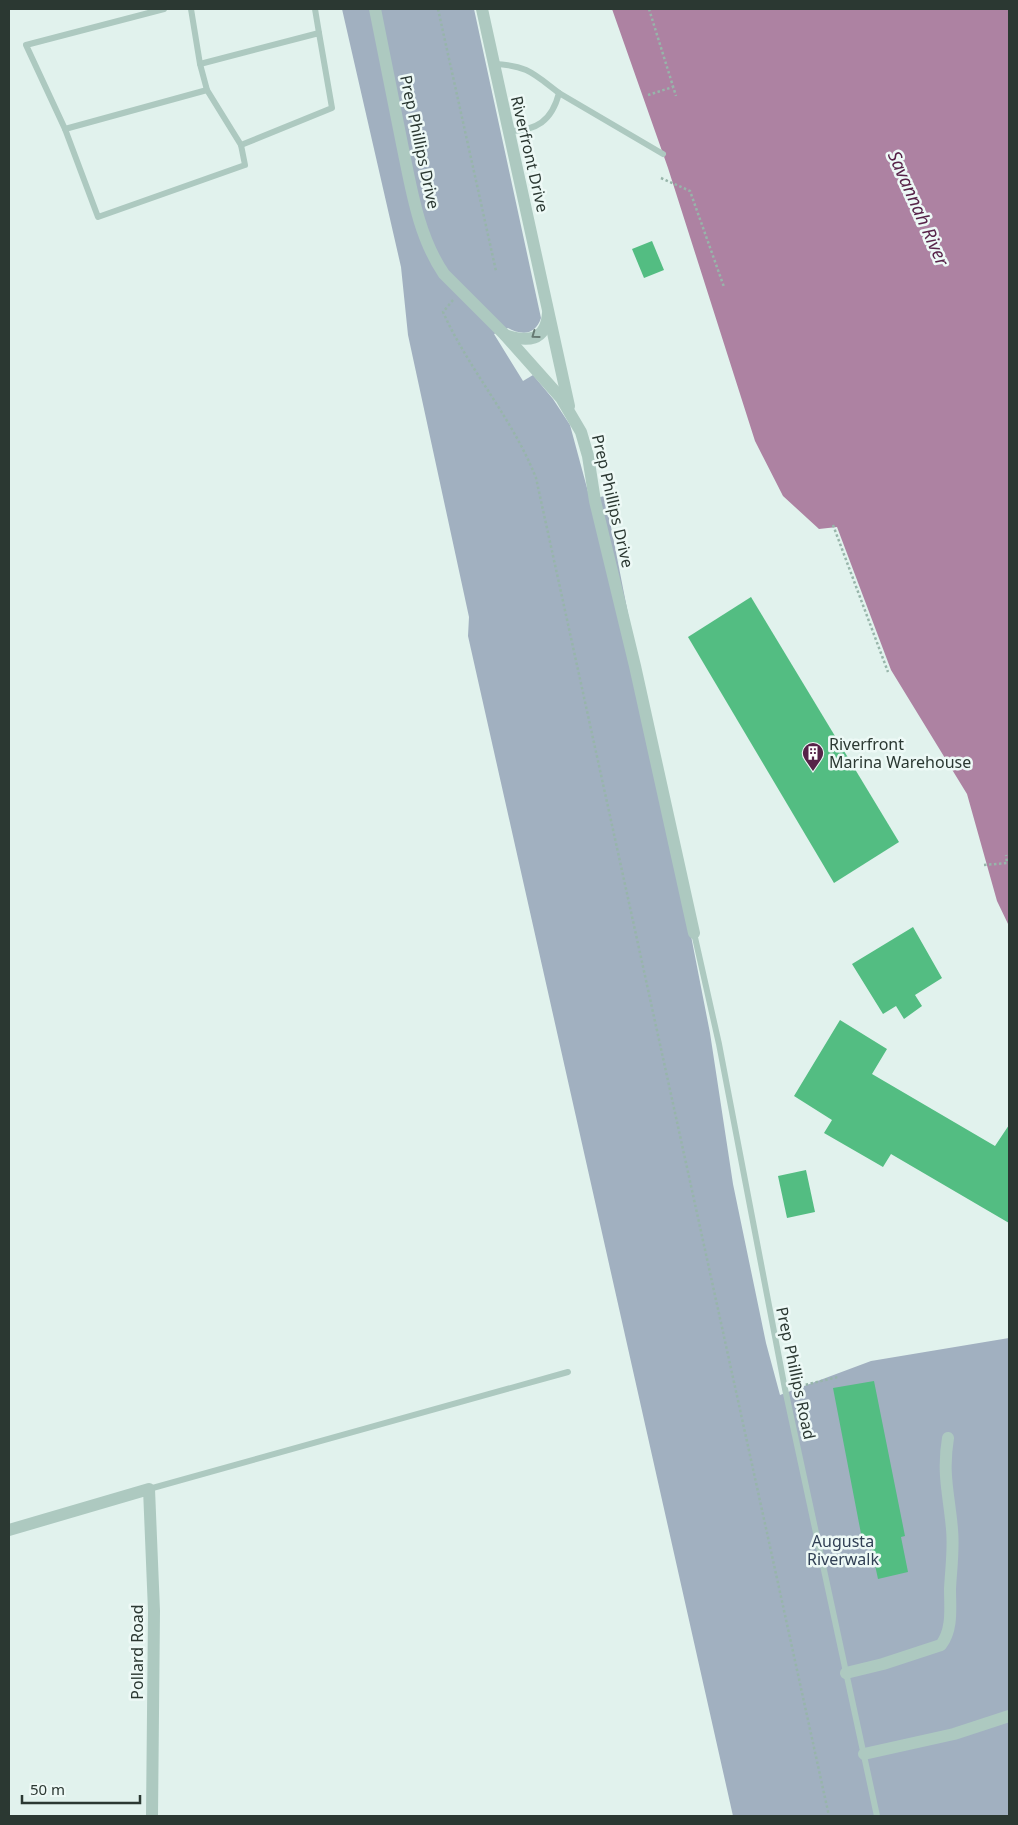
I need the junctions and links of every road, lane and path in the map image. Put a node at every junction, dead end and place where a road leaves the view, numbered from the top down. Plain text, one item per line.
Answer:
1 (164, 9) edge
2 (191, 9) edge
3 (316, 9) edge
4 (375, 9) edge
5 (438, 9) edge
6 (482, 9) edge
7 (649, 9) edge
8 (319, 32) junction
9 (200, 64) junction
10 (494, 64) junction
11 (673, 87) junction
12 (207, 90) junction
13 (559, 93) junction
14 (648, 95) dead end
15 (676, 96) dead end
16 (65, 129) junction
17 (508, 131) junction
18 (240, 145) junction
19 (663, 154) dead end
20 (661, 178) dead end
21 (496, 271) dead end
22 (724, 287) dead end
23 (461, 291) junction
24 (548, 306) junction
25 (504, 334) junction
26 (570, 411) junction
27 (833, 525) dead end
28 (888, 672) dead end
29 (1006, 855) dead end
30 (984, 865) dead end
31 (694, 933) joint
32 (568, 1372) dead end
33 (838, 1377) dead end
34 (785, 1389) junction
35 (948, 1438) dead end
36 (149, 1489) junction
37 (9, 1530) edge
38 (846, 1673) junction
39 (1009, 1716) edge
40 (864, 1754) junction
41 (152, 1816) edge
42 (829, 1816) edge
43 (877, 1816) edge

1 - 16 lane
2 - 9 lane
3 - 8 lane
4 - 23 street, Prep Phillips Drive
5 - 21 path
6 - 10 street, Riverfront Drive
7 - 11 path
8 - 9 lane
8 - 18 lane
9 - 12 lane
10 - 13 lane
10 - 17 street, Riverfront Drive
11 - 14 path
11 - 15 path
12 - 16 lane
12 - 18 lane
13 - 17 lane
13 - 19 lane
16 - 18 lane
17 - 24 street, Riverfront Drive
20 - 22 path
23 - 25 street, Prep Phillips Drive
23 - 42 path
24 -> 25 street, Riverfront Drive
24 - 26 street, Riverfront Drive
25 - 26 street, Prep Phillips Drive
26 - 31 street, Prep Phillips Drive
27 - 28 path
29 - 30 path
31 - 34 lane, Prep Phillips Road
32 - 36 lane
33 - 34 path
34 - 38 lane, Prep Phillips Road
35 - 38 street
36 - 37 street
36 - 41 street, Pollard Road
38 - 40 lane, Prep Phillips Road
39 - 40 street
40 - 43 lane, Prep Phillips Road

